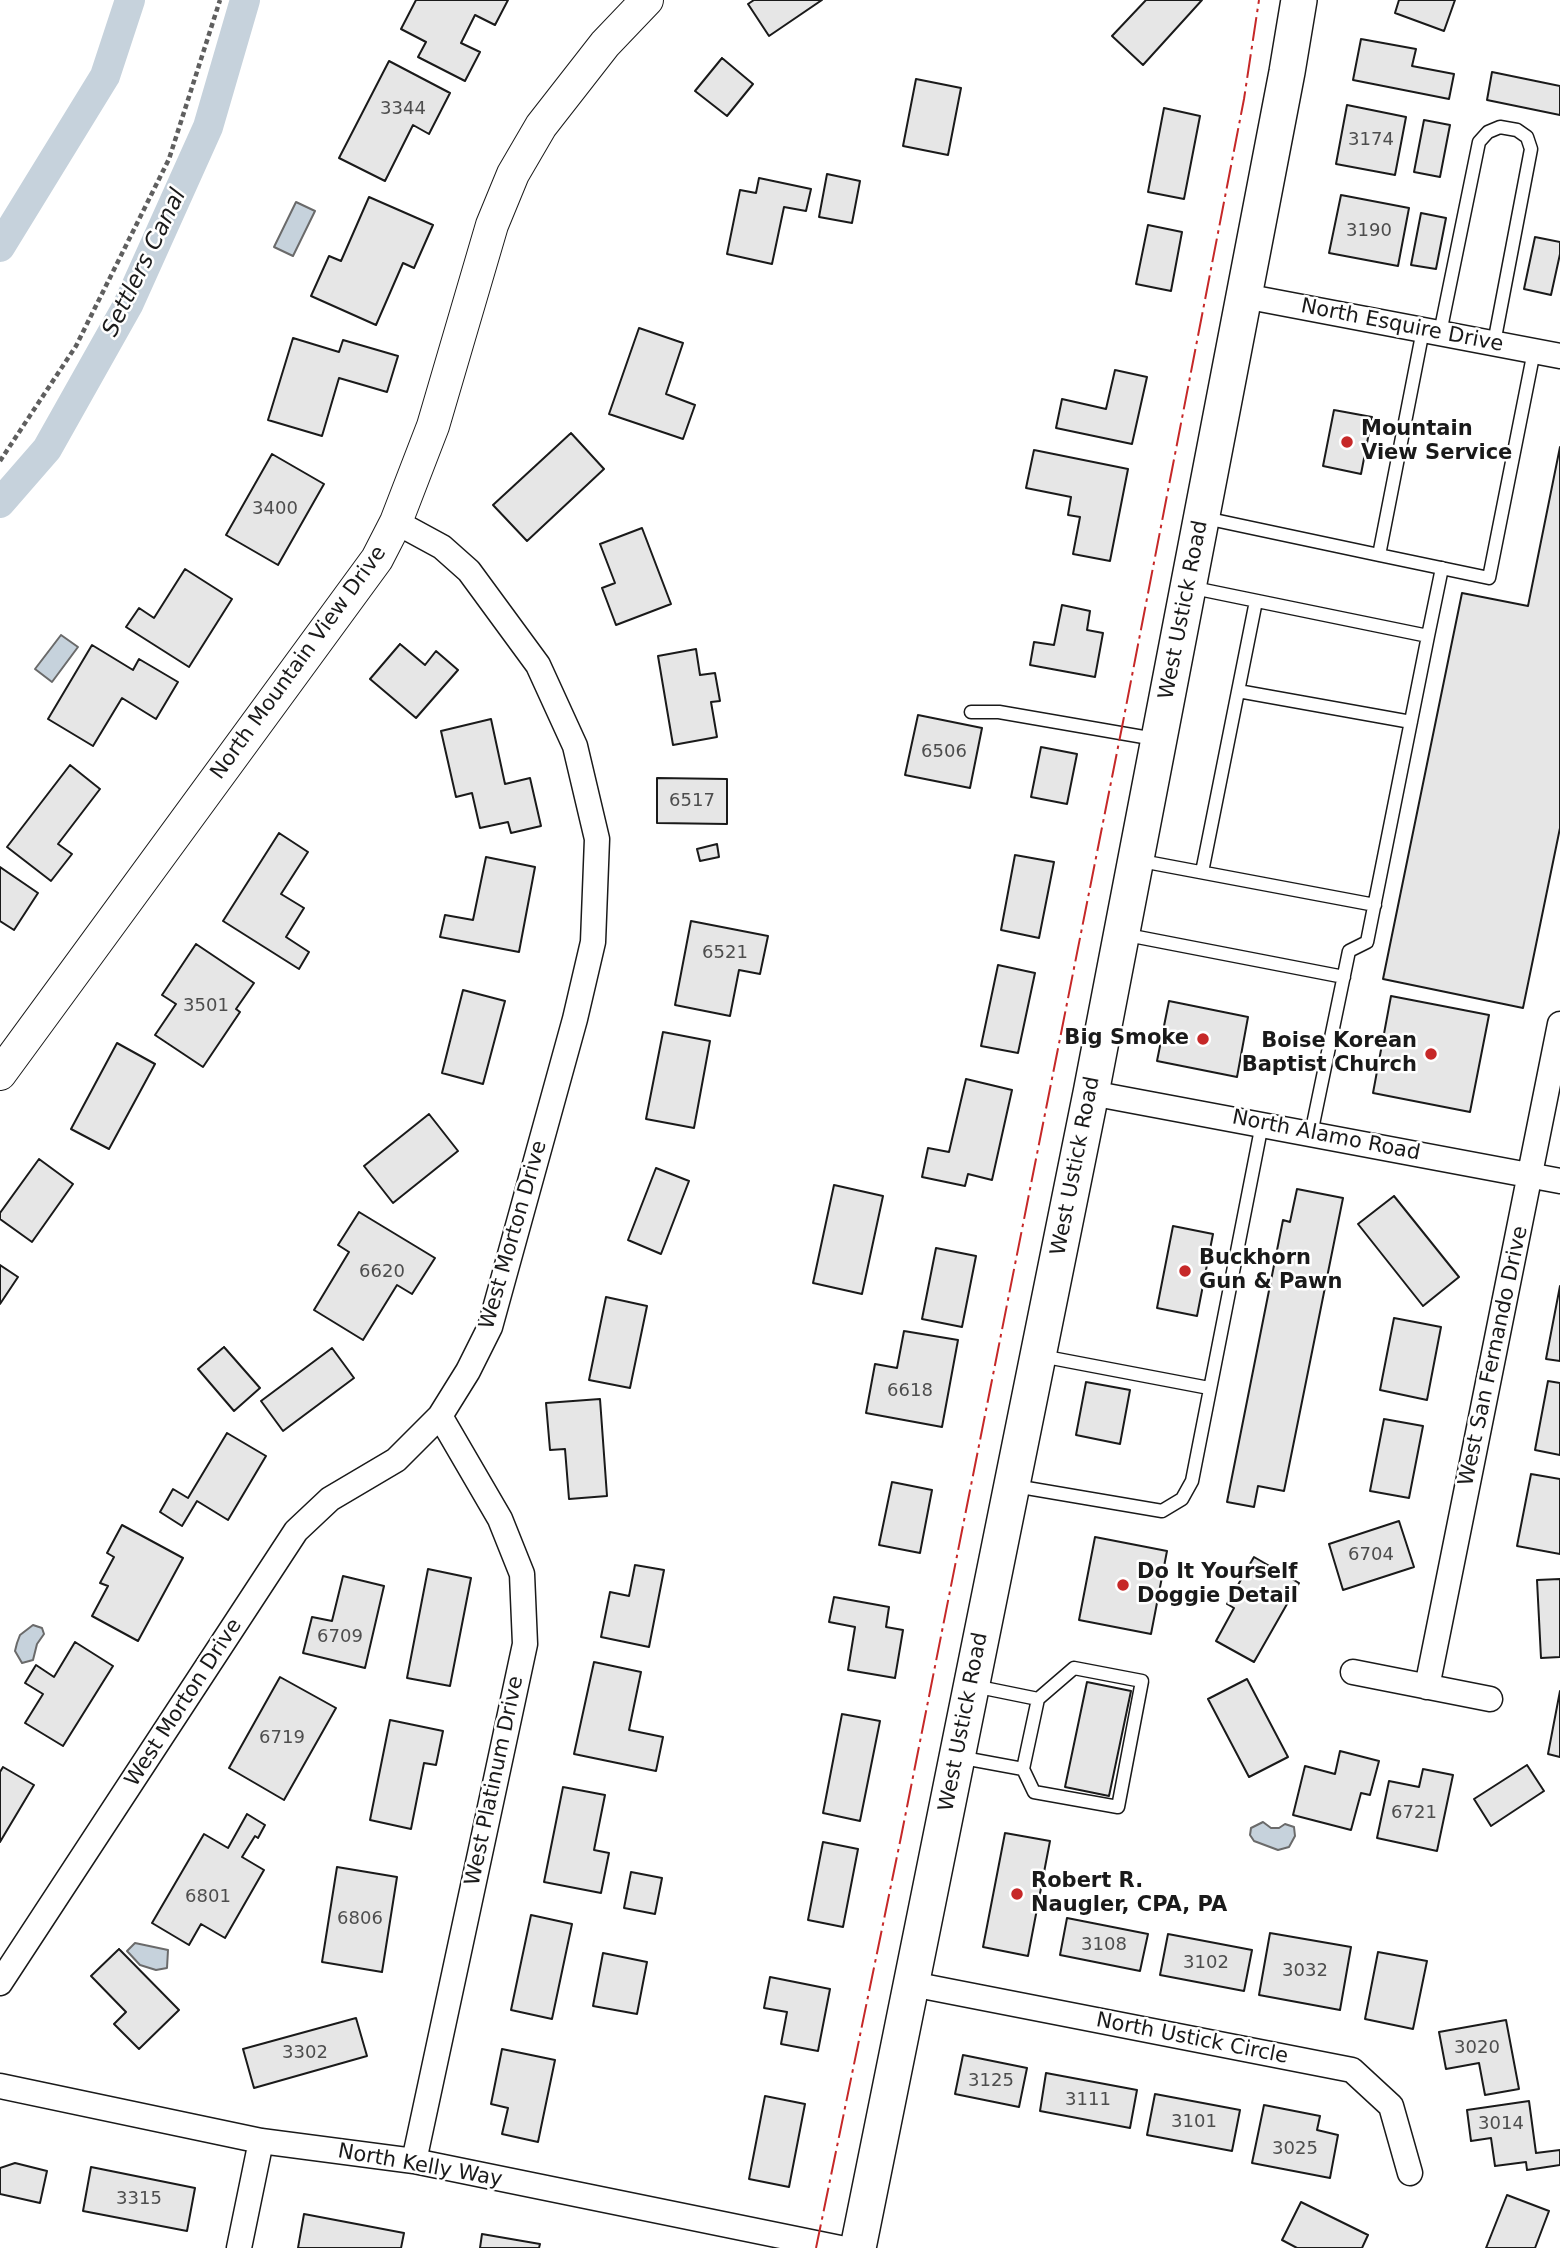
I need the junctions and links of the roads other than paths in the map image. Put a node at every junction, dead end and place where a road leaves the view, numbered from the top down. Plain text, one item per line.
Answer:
1 (647, 0) edge
2 (1299, 0) edge
3 (1244, 296) junction
4 (1432, 332) junction
5 (1494, 343) junction
6 (1534, 351) junction
7 (1560, 356) edge
8 (1202, 517) junction
9 (396, 522) junction
10 (1379, 555) junction
11 (1442, 568) junction
12 (1188, 587) junction
13 (1256, 601) junction
14 (1428, 636) junction
15 (1238, 691) junction
16 (971, 712) dead end
17 (1411, 722) junction
18 (1159, 739) junction
19 (1136, 860) junction
20 (1202, 872) junction
21 (1374, 905) junction
22 (1122, 934) junction
23 (1344, 977) junction
24 (1560, 1024) edge
25 (0, 1074) edge
26 (1091, 1093) junction
27 (1262, 1124) junction
28 (1311, 1134) junction
29 (1531, 1175) junction
30 (1560, 1181) edge
31 (1038, 1356) junction
32 (1209, 1388) junction
33 (440, 1416) junction
34 (1012, 1485) junction
35 (1353, 1672) dead end
36 (972, 1686) junction
37 (1427, 1687) junction
38 (1038, 1699) junction
39 (1490, 1699) dead end
40 (957, 1757) junction
41 (1023, 1769) junction
42 (0, 1983) edge
43 (912, 1984) junction
44 (0, 2086) edge
45 (261, 2141) junction
46 (414, 2161) junction
47 (1410, 2173) dead end
48 (239, 2248) edge
49 (840, 2248) edge
50 (858, 2248) edge

1 - 9 street, North Mountain View Drive
2 - 3 main road, West Ustick Road
3 - 4 street, North Esquire Drive
3 - 8 main road, West Ustick Road
4 - 5 street, North Esquire Drive
4 - 5 lane
4 - 10 lane
5 - 6 street, North Esquire Drive
6 - 7 street, North Esquire Drive
6 - 11 lane
8 - 10 lane
8 - 12 main road, West Ustick Road
9 - 25 street, North Mountain View Drive
9 - 33 street, West Morton Drive
10 - 11 lane
11 - 14 lane
12 - 13 lane
12 - 18 main road, West Ustick Road
13 - 14 lane
13 - 15 lane
14 - 17 lane
15 - 17 lane
15 - 20 lane
16 - 18 lane
17 - 21 lane
18 - 19 main road, West Ustick Road
19 - 20 lane
19 - 22 main road, West Ustick Road
20 - 21 lane
21 - 23 lane
22 - 23 lane
22 - 26 main road, West Ustick Road
23 - 28 lane
24 - 29 street, West San Fernando Drive
26 - 27 street, North Alamo Road
26 - 31 main road, West Ustick Road
27 - 28 street, North Alamo Road
27 - 32 lane
28 - 29 street, North Alamo Road
29 - 30 street, North Alamo Road
29 - 37 street, West San Fernando Drive
31 - 32 lane
31 - 34 main road, West Ustick Road
32 - 34 lane
33 - 42 street, West Morton Drive
33 - 46 street, West Platinum Drive
34 - 36 main road, West Ustick Road
35 - 37 street
36 - 38 lane
36 - 40 main road, West Ustick Road
37 - 39 street
38 - 41 lane
38 - 41 lane
40 - 41 lane
40 - 43 main road, West Ustick Road
43 - 47 street, North Ustick Circle
43 - 50 main road, West Ustick Road
44 - 45 street, North Kelly Way
45 - 46 street, North Kelly Way
45 - 48 street
46 - 49 street, North Kelly Way

